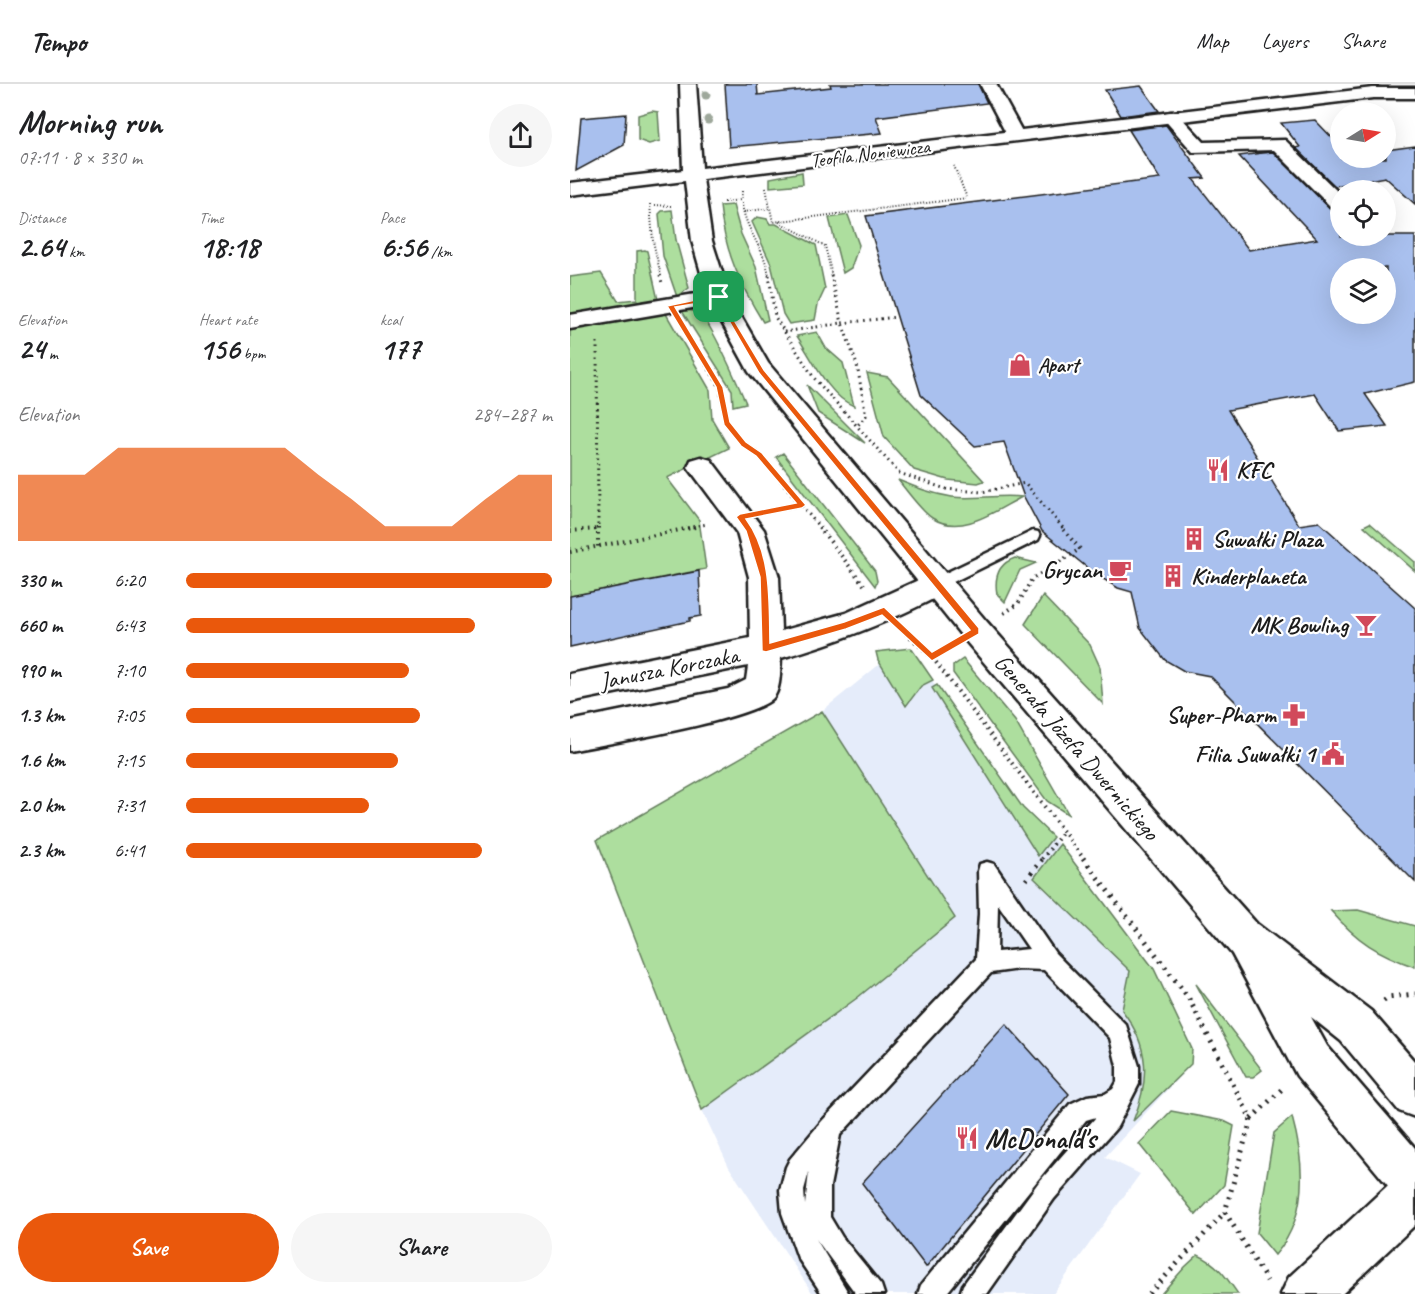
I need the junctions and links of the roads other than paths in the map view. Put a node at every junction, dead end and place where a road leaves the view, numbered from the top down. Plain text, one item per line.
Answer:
1 (688, 84) edge
2 (988, 84) edge
3 (1396, 84) edge
4 (1373, 93) junction
5 (1415, 93) edge
6 (1171, 117) junction
7 (1015, 135) junction
8 (694, 175) junction
9 (570, 189) edge
10 (1330, 195) edge
11 (719, 297) junction
12 (570, 322) edge
13 (701, 467) dead end
14 (1033, 536) dead end
15 (936, 584) junction
16 (766, 648) junction
17 (570, 688) edge
18 (570, 736) edge
19 (1243, 938) junction
20 (1048, 960) junction
21 (986, 963) junction
22 (1415, 1095) edge
23 (1120, 1097) junction
24 (830, 1129) junction
25 (1415, 1183) edge
26 (1415, 1193) edge
27 (1287, 1289) edge
28 (837, 1294) edge
29 (872, 1294) edge
30 (930, 1294) edge
31 (972, 1294) edge

1 - 8 street, Generała Józefa Dwernickiego
2 - 7 street
3 - 4 street, Teofila Noniewicza
4 - 5 street, Teofila Noniewicza
4 - 6 street, Teofila Noniewicza
6 - 7 street, Teofila Noniewicza
6 - 10 street
7 - 8 street, Teofila Noniewicza
8 - 9 street, Teofila Noniewicza
8 - 11 street, Generała Józefa Dwernickiego
11 - 12 street
11 - 15 street, Generała Józefa Dwernickiego
13 - 16 street
14 - 15 lane
15 - 16 street, Janusza Korczaka
15 - 19 street, Generała Józefa Dwernickiego
16 - 17 street, Janusza Korczaka
16 - 18 street
19 - 22 street, Generała Józefa Dwernickiego
19 - 25 street, Generała Józefa Dwernickiego
20 - 21 lane
20 - 21 lane
20 - 23 lane
21 - 24 lane
23 - 30 lane
23 - 31 lane
24 - 28 lane
24 - 29 lane
26 - 27 street

